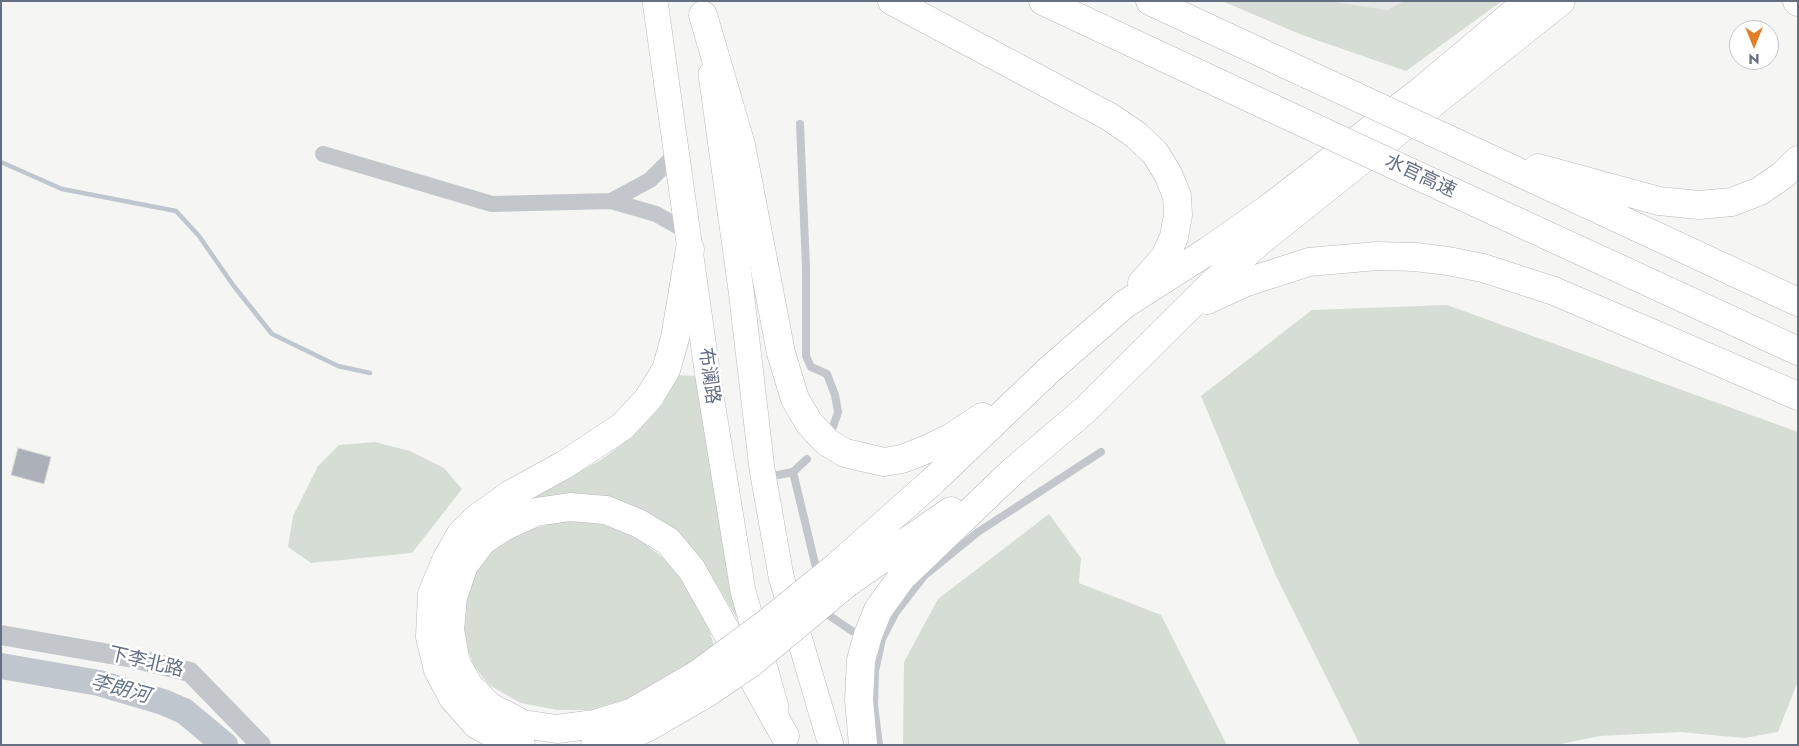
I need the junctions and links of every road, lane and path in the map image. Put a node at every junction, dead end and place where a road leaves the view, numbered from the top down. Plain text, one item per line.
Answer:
1 (655, 1) edge
2 (892, 1) edge
3 (1043, 1) edge
4 (1150, 1) edge
5 (1528, 1) edge
6 (1562, 1) edge
7 (702, 8) edge
8 (800, 124) dead end
9 (323, 154) dead end
10 (675, 156) junction
11 (1487, 157) junction
12 (1798, 160) edge
13 (611, 201) junction
14 (689, 240) junction
15 (1798, 302) edge
16 (1125, 304) junction
17 (1165, 330) junction
18 (1798, 351) edge
19 (1049, 370) junction
20 (1798, 396) edge
21 (833, 426) dead end
22 (1101, 452) dead end
23 (806, 459) dead end
24 (793, 472) junction
25 (1012, 472) junction
26 (763, 478) junction
27 (842, 574) junction
28 (820, 587) dead end
29 (822, 596) dead end
30 (852, 631) dead end
31 (1, 635) edge
32 (703, 683) junction
33 (786, 740) edge
34 (261, 745) edge
35 (521, 745) edge
36 (595, 745) edge
37 (830, 745) edge
38 (863, 745) edge
39 (880, 745) edge

1 - 10 main road, 布澜路
2 - 16 highway
3 - 18 highway, 水官高速, bridge
4 - 11 highway, bridge
5 - 16 highway
6 - 17 highway
7 - 19 highway
7 - 26 main road
8 - 21 lane
9 - 13 street
10 - 13 street
10 - 14 main road, 布澜路
11 - 12 highway
11 - 15 highway
13 - 14 street
14 - 33 main road, 布澜路
14 - 35 highway
16 - 19 highway
17 - 20 highway
17 - 25 highway
19 - 27 highway
22 - 39 lane
23 - 24 lane
24 - 26 lane
24 - 28 lane
25 - 27 highway
25 - 38 highway
26 - 37 main road
27 - 32 highway, bridge
29 - 30 lane
31 - 34 street, 下李北路
32 - 33 highway
32 - 36 highway

